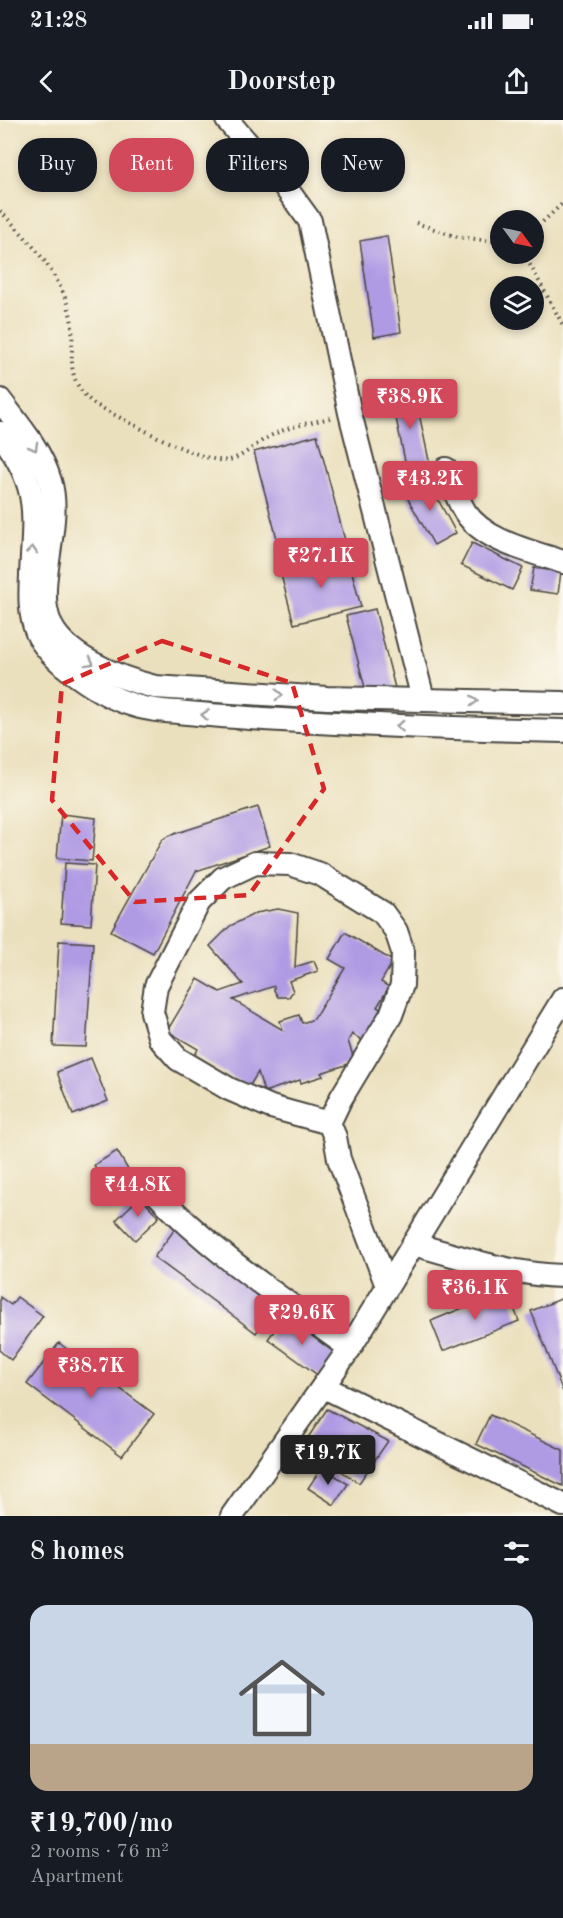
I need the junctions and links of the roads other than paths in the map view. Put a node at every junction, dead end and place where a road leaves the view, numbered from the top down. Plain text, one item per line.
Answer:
1 (227, 120) edge
2 (0, 400) edge
3 (0, 434) edge
4 (7, 457) edge
5 (446, 469) dead end
6 (563, 562) edge
7 (51, 641) junction
8 (423, 699) junction
9 (563, 703) edge
10 (563, 731) edge
11 (563, 999) edge
12 (329, 1123) junction
13 (154, 1191) dead end
14 (412, 1244) junction
15 (563, 1276) edge
16 (387, 1286) junction
17 (350, 1348) junction
18 (324, 1387) junction
19 (563, 1505) edge
20 (232, 1516) edge

1 - 8 street
2 -> 7 street
3 - 4 street
7 -> 4 street
5 - 6 street
7 -> 8 street
10 -> 7 street
8 -> 9 street
11 - 14 street
12 - 12 street
12 - 16 street
13 - 17 street
14 - 15 street
14 - 16 street
16 - 17 street
17 - 18 street
18 - 19 street
18 - 20 street

